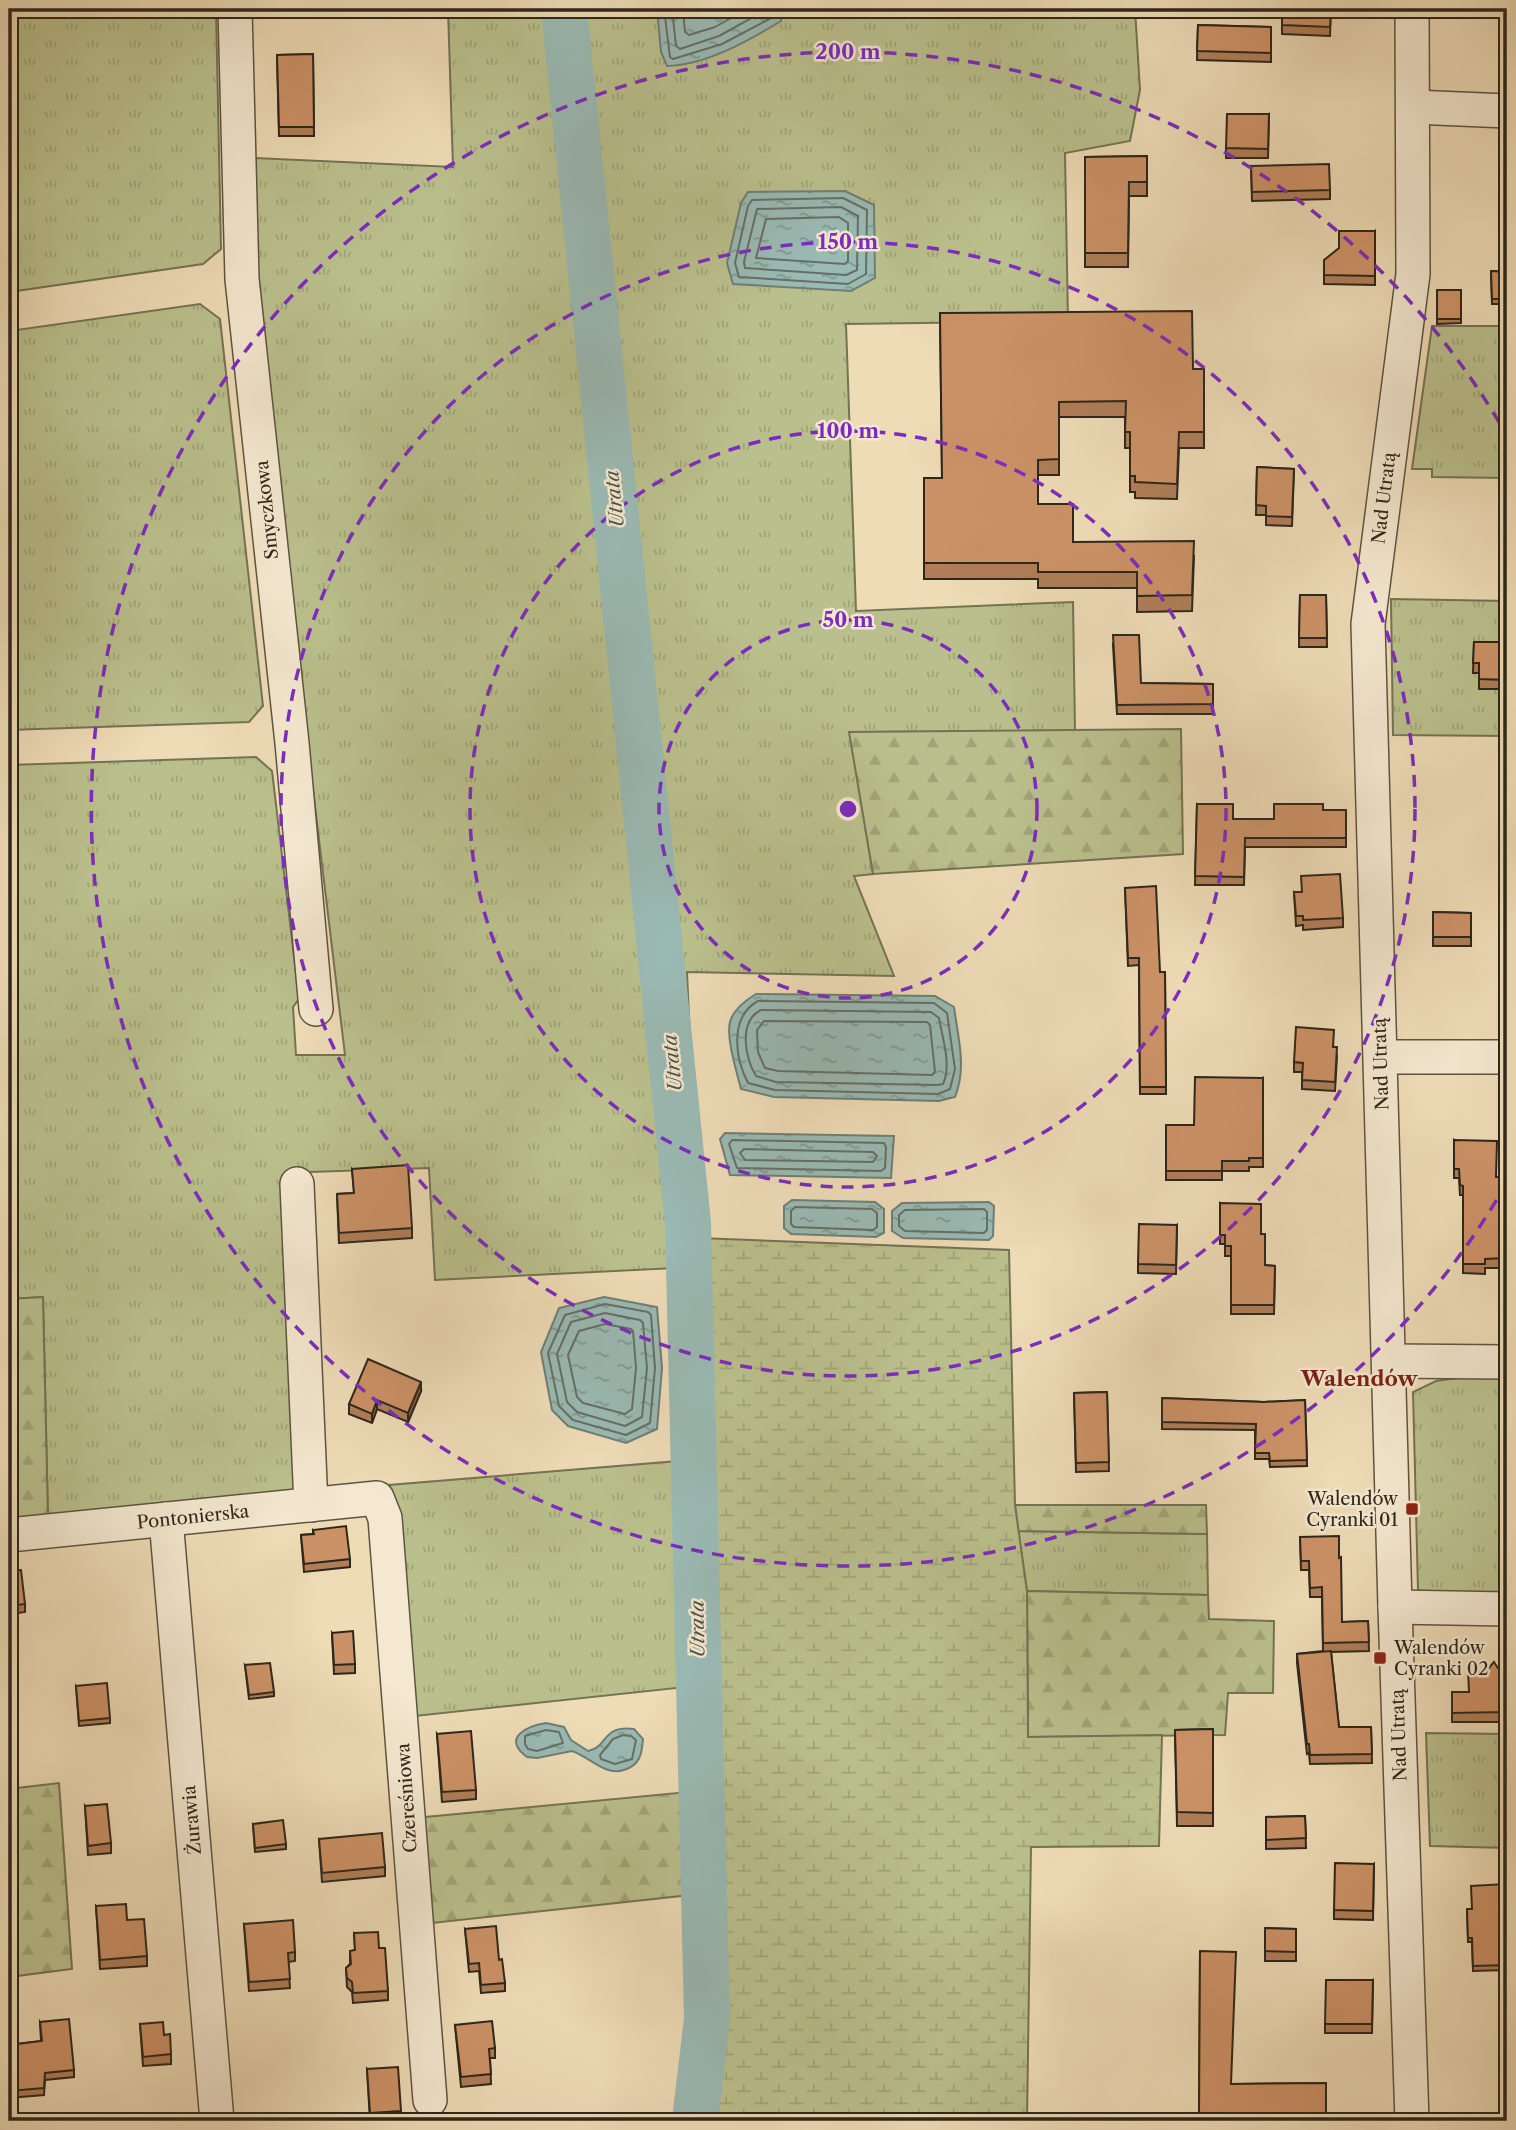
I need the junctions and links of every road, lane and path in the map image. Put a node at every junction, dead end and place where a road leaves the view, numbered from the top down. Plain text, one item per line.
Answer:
1 (235, 9) edge
2 (1412, 9) edge
3 (1413, 107) junction
4 (1507, 111) edge
5 (316, 1009) dead end
6 (1381, 1057) junction
7 (1507, 1058) edge
8 (297, 1184) dead end
9 (1389, 1361) junction
10 (1507, 1362) edge
11 (377, 1498) joint
12 (311, 1505) junction
13 (166, 1519) junction
14 (9, 1535) edge
15 (1395, 1607) junction
16 (1507, 1609) edge
17 (430, 2100) dead end
18 (217, 2121) edge
19 (1412, 2121) edge

1 - 5 street, Smyczkowa
2 - 3 street, Nad Utratą
3 - 4 street
3 - 6 street, Nad Utratą
6 - 7 street
6 - 9 street, Nad Utratą
8 - 12 street
9 - 10 street
9 - 15 street, Nad Utratą
11 - 12 street, Pontonierska
11 - 17 street, Czereśniowa
12 - 13 street, Pontonierska
13 - 14 street, Pontonierska
13 - 18 street, Żurawia
15 - 16 street
15 - 19 street, Nad Utratą

